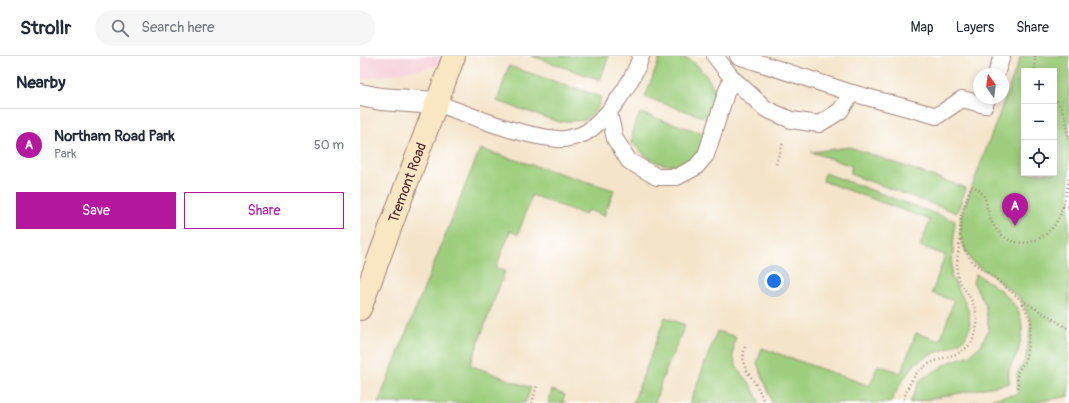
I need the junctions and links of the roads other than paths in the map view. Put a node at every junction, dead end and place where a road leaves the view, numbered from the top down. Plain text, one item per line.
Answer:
1 (454, 56) edge
2 (641, 56) edge
3 (715, 56) edge
4 (738, 56) edge
5 (1002, 56) edge
6 (998, 68) edge
7 (732, 78) junction
8 (852, 93) junction
9 (360, 95) edge
10 (973, 102) edge
11 (436, 103) junction
12 (608, 113) junction
13 (360, 309) edge

1 - 11 main road, Tremont Road
2 - 12 lane
3 - 7 lane
4 - 8 lane
5 - 6 lane
7 - 8 lane
7 - 12 lane
8 - 10 lane
9 - 11 street
11 - 12 lane
11 - 13 main road, Tremont Road

